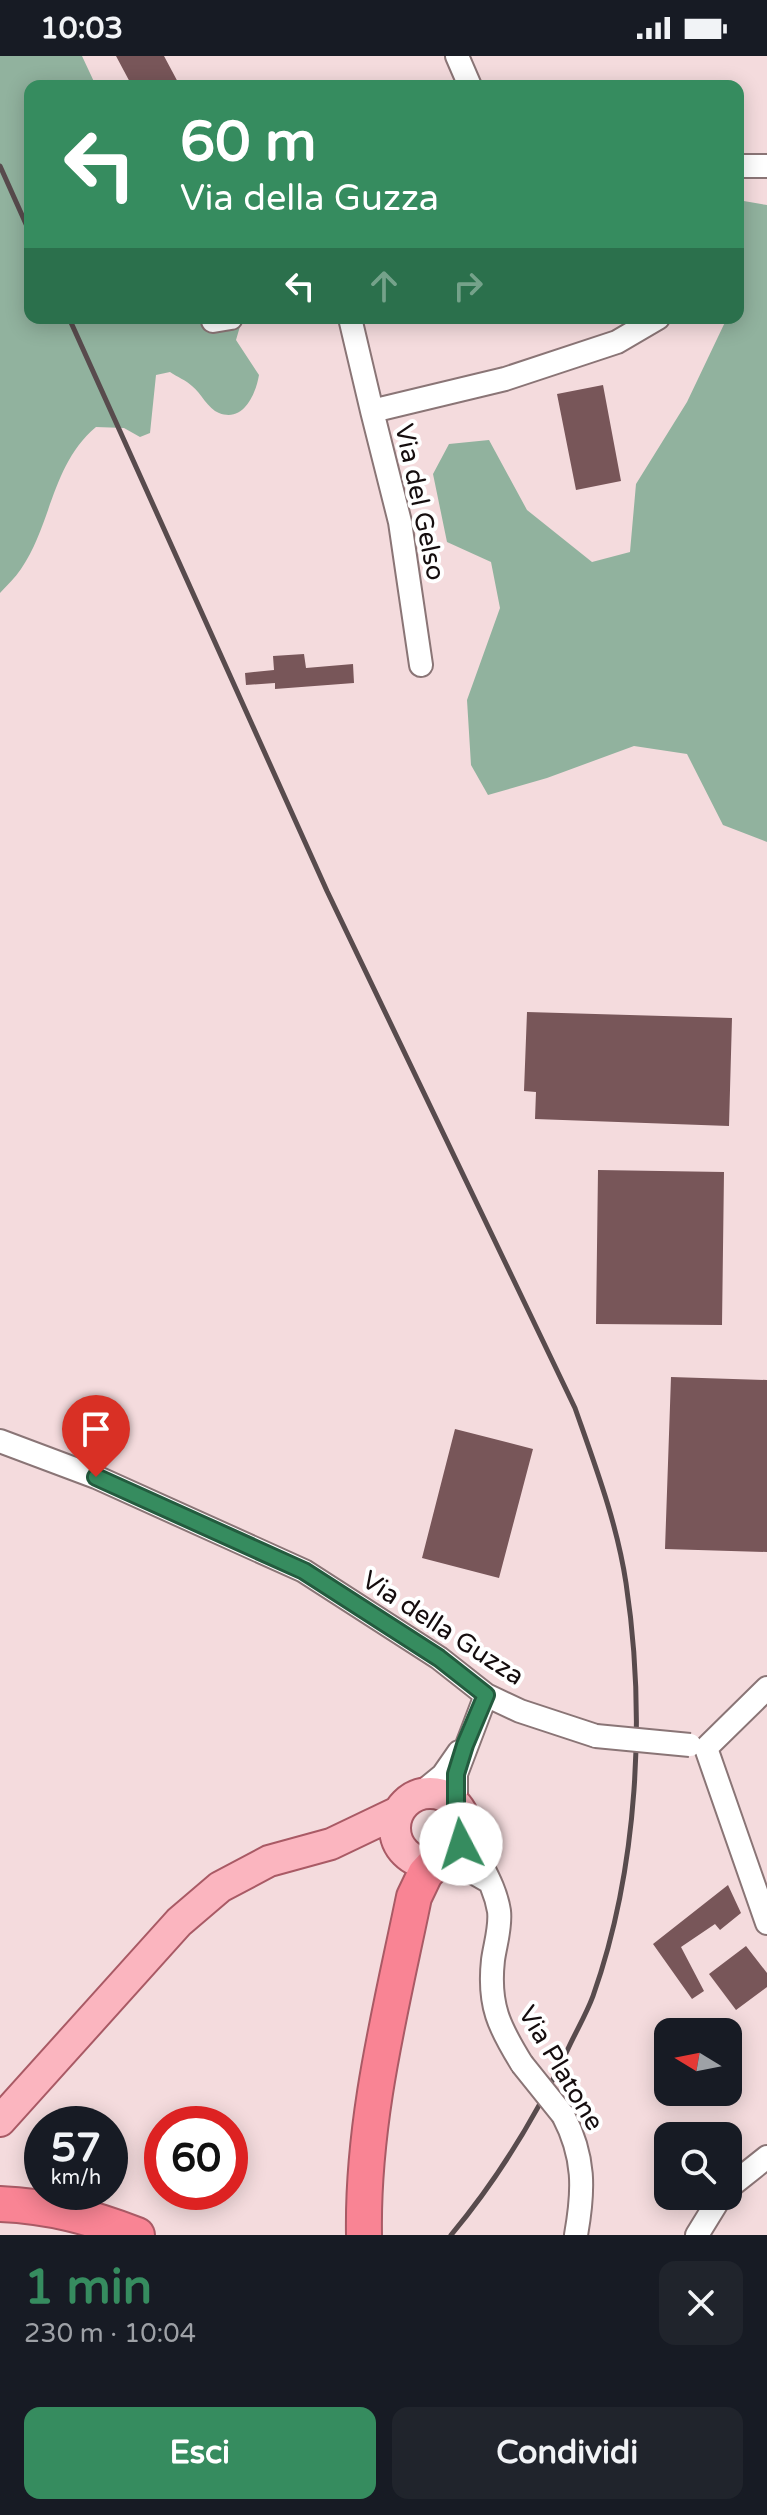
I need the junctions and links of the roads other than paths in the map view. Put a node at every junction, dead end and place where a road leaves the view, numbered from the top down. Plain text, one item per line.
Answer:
1 (457, 56) edge
2 (467, 80) edge
3 (744, 166) edge
4 (767, 166) edge
5 (351, 324) edge
6 (648, 324) edge
7 (372, 411) junction
8 (421, 665) dead end
9 (0, 1441) edge
10 (767, 1688) edge
11 (486, 1695) junction
12 (465, 1745) junction
13 (698, 1747) junction
14 (410, 1803) junction
15 (460, 1815) junction
16 (331, 1844) junction
17 (404, 1851) junction
18 (442, 1860) junction
19 (493, 1883) junction
20 (767, 1923) edge
21 (0, 2121) edge
22 (767, 2157) edge
23 (742, 2177) edge
24 (0, 2204) edge
25 (712, 2210) edge
26 (137, 2235) edge
27 (364, 2235) edge
28 (576, 2235) edge
29 (697, 2235) edge

1 - 2 street
3 - 4 street
5 - 7 street
6 - 7 street, Via del Gelso
7 - 8 street, Via del Gelso
9 - 11 street, Via della Guzza
10 - 13 street
11 - 12 street
11 - 13 street, Via della Guzza, bridge
12 - 14 street
12 - 15 street
13 - 20 street
14 - 15 main road
14 - 16 main road
14 - 17 main road
15 - 18 main road
15 - 19 street, Via Platone
16 - 17 main road
16 - 21 main road
17 - 18 main road
18 - 19 street
18 - 27 highway
19 - 28 street, Via Platone, bridge
22 - 23 street
24 - 26 highway
25 - 29 street

